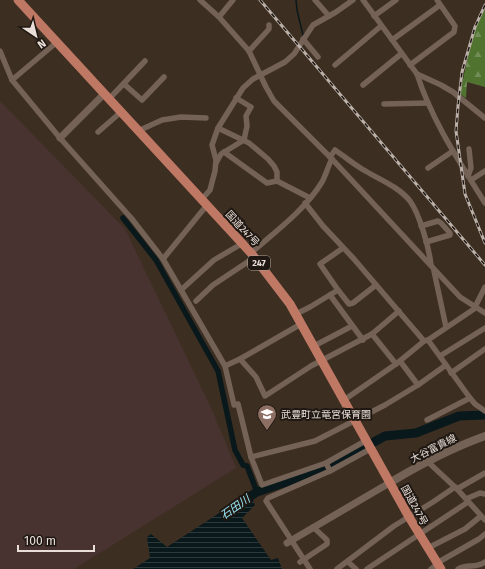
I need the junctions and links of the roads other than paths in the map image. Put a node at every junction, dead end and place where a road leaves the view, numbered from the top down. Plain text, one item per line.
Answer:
1 (18, 0) edge
2 (200, 0) edge
3 (233, 0) edge
4 (315, 0) edge
5 (353, 0) edge
6 (363, 0) edge
7 (396, 0) edge
8 (438, 2) edge
9 (329, 16) junction
10 (374, 16) junction
11 (219, 17) junction
12 (269, 25) dead end
13 (381, 26) junction
14 (303, 39) junction
15 (392, 40) junction
16 (57, 42) junction
17 (0, 51) edge
18 (249, 51) junction
19 (401, 54) junction
20 (318, 57) dead end
21 (146, 61) dead end
22 (335, 65) dead end
23 (410, 65) junction
24 (417, 74) junction
25 (260, 76) junction
26 (164, 77) dead end
27 (12, 80) junction
28 (124, 84) junction
29 (363, 85) dead end
30 (106, 97) junction
31 (236, 98) junction
32 (428, 103) junction
33 (384, 104) dead end
34 (121, 112) junction
35 (206, 118) dead end
36 (485, 118) edge
37 (218, 128) junction
38 (138, 131) junction
39 (98, 132) dead end
40 (60, 138) junction
41 (244, 140) junction
42 (469, 149) dead end
43 (224, 152) junction
44 (454, 153) junction
45 (331, 158) junction
46 (216, 163) junction
47 (428, 168) dead end
48 (485, 171) edge
49 (468, 175) junction
50 (277, 181) junction
51 (310, 198) junction
52 (204, 202) junction
53 (305, 203) junction
54 (485, 203) edge
55 (422, 226) junction
56 (426, 242) junction
57 (243, 243) junction
58 (343, 248) junction
59 (253, 255) junction
60 (163, 259) junction
61 (433, 268) junction
62 (376, 285) junction
63 (485, 287) edge
64 (181, 290) junction
65 (338, 290) junction
66 (330, 296) junction
67 (196, 301) dead end
68 (475, 306) junction
69 (399, 311) junction
70 (485, 313) edge
71 (296, 314) junction
72 (301, 324) junction
73 (352, 326) junction
74 (446, 327) junction
75 (485, 328) edge
76 (372, 334) junction
77 (363, 340) junction
78 (426, 341) junction
79 (314, 346) junction
80 (485, 348) edge
81 (440, 356) junction
82 (240, 360) junction
83 (321, 360) junction
84 (398, 363) junction
85 (446, 365) junction
86 (225, 366) junction
87 (451, 372) junction
88 (418, 385) junction
89 (470, 398) junction
90 (344, 400) junction
91 (485, 411) edge
92 (355, 420) junction
93 (427, 420) dead end
94 (485, 436) edge
95 (367, 440) junction
96 (372, 448) junction
97 (251, 457) junction
98 (427, 461) junction
99 (326, 463) junction
100 (330, 471) junction
101 (485, 473) edge
102 (390, 482) junction
103 (456, 488) junction
104 (485, 494) edge
105 (467, 501) junction
106 (409, 517) junction
107 (483, 518) edge
108 (313, 527) junction
109 (419, 534) junction
110 (485, 534) edge
111 (289, 542) junction
112 (428, 548) junction
113 (302, 561) junction
114 (348, 562) junction
115 (485, 562) edge
116 (437, 566) edge
117 (310, 569) edge
118 (337, 569) edge
119 (356, 569) edge
120 (367, 569) edge
121 (458, 569) edge

1 - 16 highway, 国道247号 / 247
2 - 11 street
3 - 11 street
4 - 9 street
5 - 9 street
6 - 10 street
7 - 10 street
8 - 15 street
8 - 23 street
9 - 14 street
10 - 13 street
11 - 18 street
12 - 18 street
13 - 15 street
13 - 22 street
14 - 20 street
14 - 25 street
15 - 19 street
16 - 27 street
16 - 30 highway, 国道247号 / 247
17 - 27 street
18 - 25 street
19 - 23 street
19 - 29 street
21 - 28 street
23 - 24 street
24 - 32 street
24 - 36 street
25 - 31 street
25 - 45 street
26 - 28 street
27 - 40 street
28 - 30 street
30 - 34 highway, 国道247号 / 247
30 - 40 street
31 - 37 street
31 - 41 street
32 - 33 street
32 - 44 street
34 - 38 highway, 国道247号 / 247
34 - 39 street
35 - 38 street
37 - 41 street
37 - 46 street
38 - 52 highway, 国道247号 / 247
40 - 60 street
41 - 43 street
41 - 50 street
42 - 49 street
43 - 46 street
43 - 50 street
44 - 47 street
44 - 49 street
45 - 51 street
45 - 55 street
45 - 61 street
46 - 52 street
48 - 49 street
49 - 54 street
50 - 51 street
51 - 53 street
52 - 57 highway, 国道247号 / 247
52 - 60 street
53 - 58 street
53 - 59 street
55 - 56 street
55 - 56 street
56 - 61 street
57 - 59 highway, 国道247号 / 247
57 - 64 street
58 - 62 street
58 - 65 street
59 - 67 street
59 - 71 highway, 国道247号 / 247
60 - 64 street
61 - 68 street
61 - 74 street
62 - 65 street
62 - 69 street
63 - 68 street
64 - 86 street
65 - 66 street
66 - 71 street
66 - 73 street
68 - 70 street
68 - 74 street
69 - 76 street
69 - 78 street
71 - 72 highway, 国道247号 / 247
72 - 79 highway, 国道247号 / 247
72 - 82 street
73 - 77 street
73 - 79 street
74 - 78 street
75 - 81 street
76 - 77 street
76 - 84 street
77 - 83 street
78 - 81 street
78 - 84 street
79 - 83 highway, 国道247号 / 247
80 - 87 street
81 - 85 street
82 - 83 street
82 - 86 street
83 - 90 highway, 国道247号 / 247
84 - 88 street
84 - 90 street
85 - 87 street
85 - 88 street
86 - 97 street
87 - 89 street
88 - 92 street
89 - 91 street
89 - 93 street
90 - 92 highway, 国道247号 / 247
92 - 95 highway, 国道247号 / 247
92 - 97 street
94 - 98 main road, 大谷富貴線
95 - 96 highway, 国道247号 / 247
95 - 99 street
96 - 100 street
96 - 102 highway, 国道247号 / 247
97 - 99 street
98 - 102 main road, 大谷富貴線
98 - 103 street
99 - 100 street
100 - 111 street
101 - 103 street
102 - 106 highway, 国道247号 / 247
102 - 108 street
103 - 105 street
103 - 106 street
104 - 105 street
105 - 107 street
105 - 109 street
106 - 109 highway, 国道247号 / 247
106 - 114 street
107 - 112 street
108 - 111 street
108 - 113 street
109 - 112 highway, 国道247号 / 247
109 - 120 street
110 - 116 street
111 - 113 street
112 - 116 highway, 国道247号 / 247
113 - 117 street
114 - 118 street
114 - 119 street
115 - 121 street

